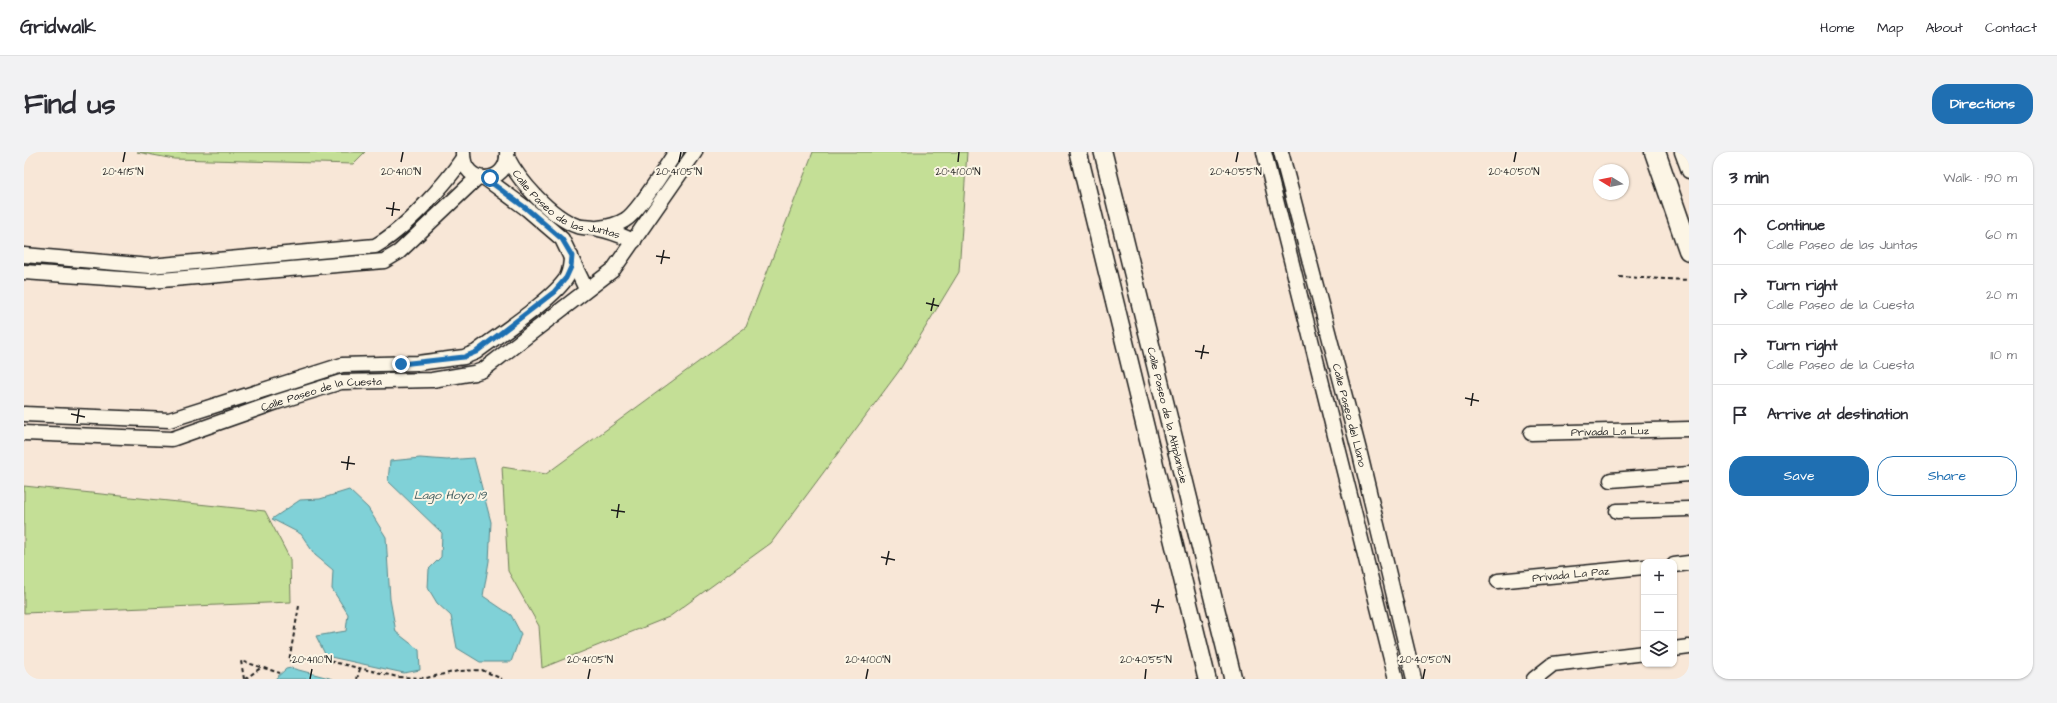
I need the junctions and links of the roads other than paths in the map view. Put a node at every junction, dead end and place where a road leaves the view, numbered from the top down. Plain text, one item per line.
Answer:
1 (676, 152) edge
2 (695, 152) edge
3 (1264, 152) edge
4 (1281, 152) edge
5 (1655, 152) edge
6 (1682, 152) edge
7 (1103, 153) edge
8 (463, 155) edge
9 (507, 155) edge
10 (1078, 155) edge
11 (1689, 171) edge
12 (481, 178) junction
13 (578, 226) junction
14 (598, 228) junction
15 (634, 241) junction
16 (1688, 242) edge
17 (568, 250) junction
18 (24, 255) edge
19 (184, 263) junction
20 (24, 272) edge
21 (186, 278) junction
22 (586, 289) junction
23 (401, 364) junction
24 (401, 381) junction
25 (24, 414) edge
26 (148, 419) junction
27 (1689, 429) edge
28 (24, 433) edge
29 (1531, 433) dead end
30 (1173, 436) junction
31 (147, 438) junction
32 (1150, 442) junction
33 (1360, 454) junction
34 (1342, 460) junction
35 (1689, 474) edge
36 (1611, 480) dead end
37 (1689, 508) edge
38 (1617, 511) dead end
39 (1689, 563) edge
40 (1677, 564) edge
41 (1641, 567) edge
42 (1498, 582) dead end
43 (1689, 648) edge
44 (1677, 649) edge
45 (1641, 653) edge
46 (1207, 679) edge
47 (1233, 679) edge
48 (1396, 679) edge
49 (1414, 679) edge
50 (1534, 679) edge

1 - 14 street
2 - 15 street, Calle Paseo de la Cuesta
3 - 34 street, Calle Paseo del Llano
4 - 33 street, Calle Paseo del Llano
5 - 16 main road
6 - 11 street
7 - 10 street
7 - 30 street, Calle Paseo de la Altiplanicie
8 - 12 street
8 - 19 street
9 - 12 street
9 - 13 street, Calle Paseo de las Juntas
10 - 32 street
12 - 17 street
12 - 21 street
13 - 14 street, Calle Paseo de las Juntas
13 - 17 street
14 - 15 street, Calle Paseo de las Juntas
15 - 22 street, Calle Paseo de la Cuesta
17 - 22 street
17 - 23 street, Calle Paseo de la Cuesta
18 - 19 street
19 - 21 street
20 - 21 street
22 - 24 street, Calle Paseo de la Cuesta
23 - 24 street
23 - 26 street, Calle Paseo de la Cuesta
24 - 31 street, Calle Paseo de la Cuesta
25 - 26 street, Calle Paseo de la Cuesta
26 - 31 street
27 - 29 street, Privada La Luz
28 - 31 street, Calle Paseo de la Cuesta
30 - 32 street
30 - 47 street, Calle Paseo de la Altiplanicie
32 - 46 street
33 - 34 street
33 - 49 street, Calle Paseo del Llano
34 - 48 street, Calle Paseo del Llano
35 - 36 street
37 - 38 street
39 - 40 street
41 - 42 street, Privada La Paz
43 - 44 street
45 - 50 street

